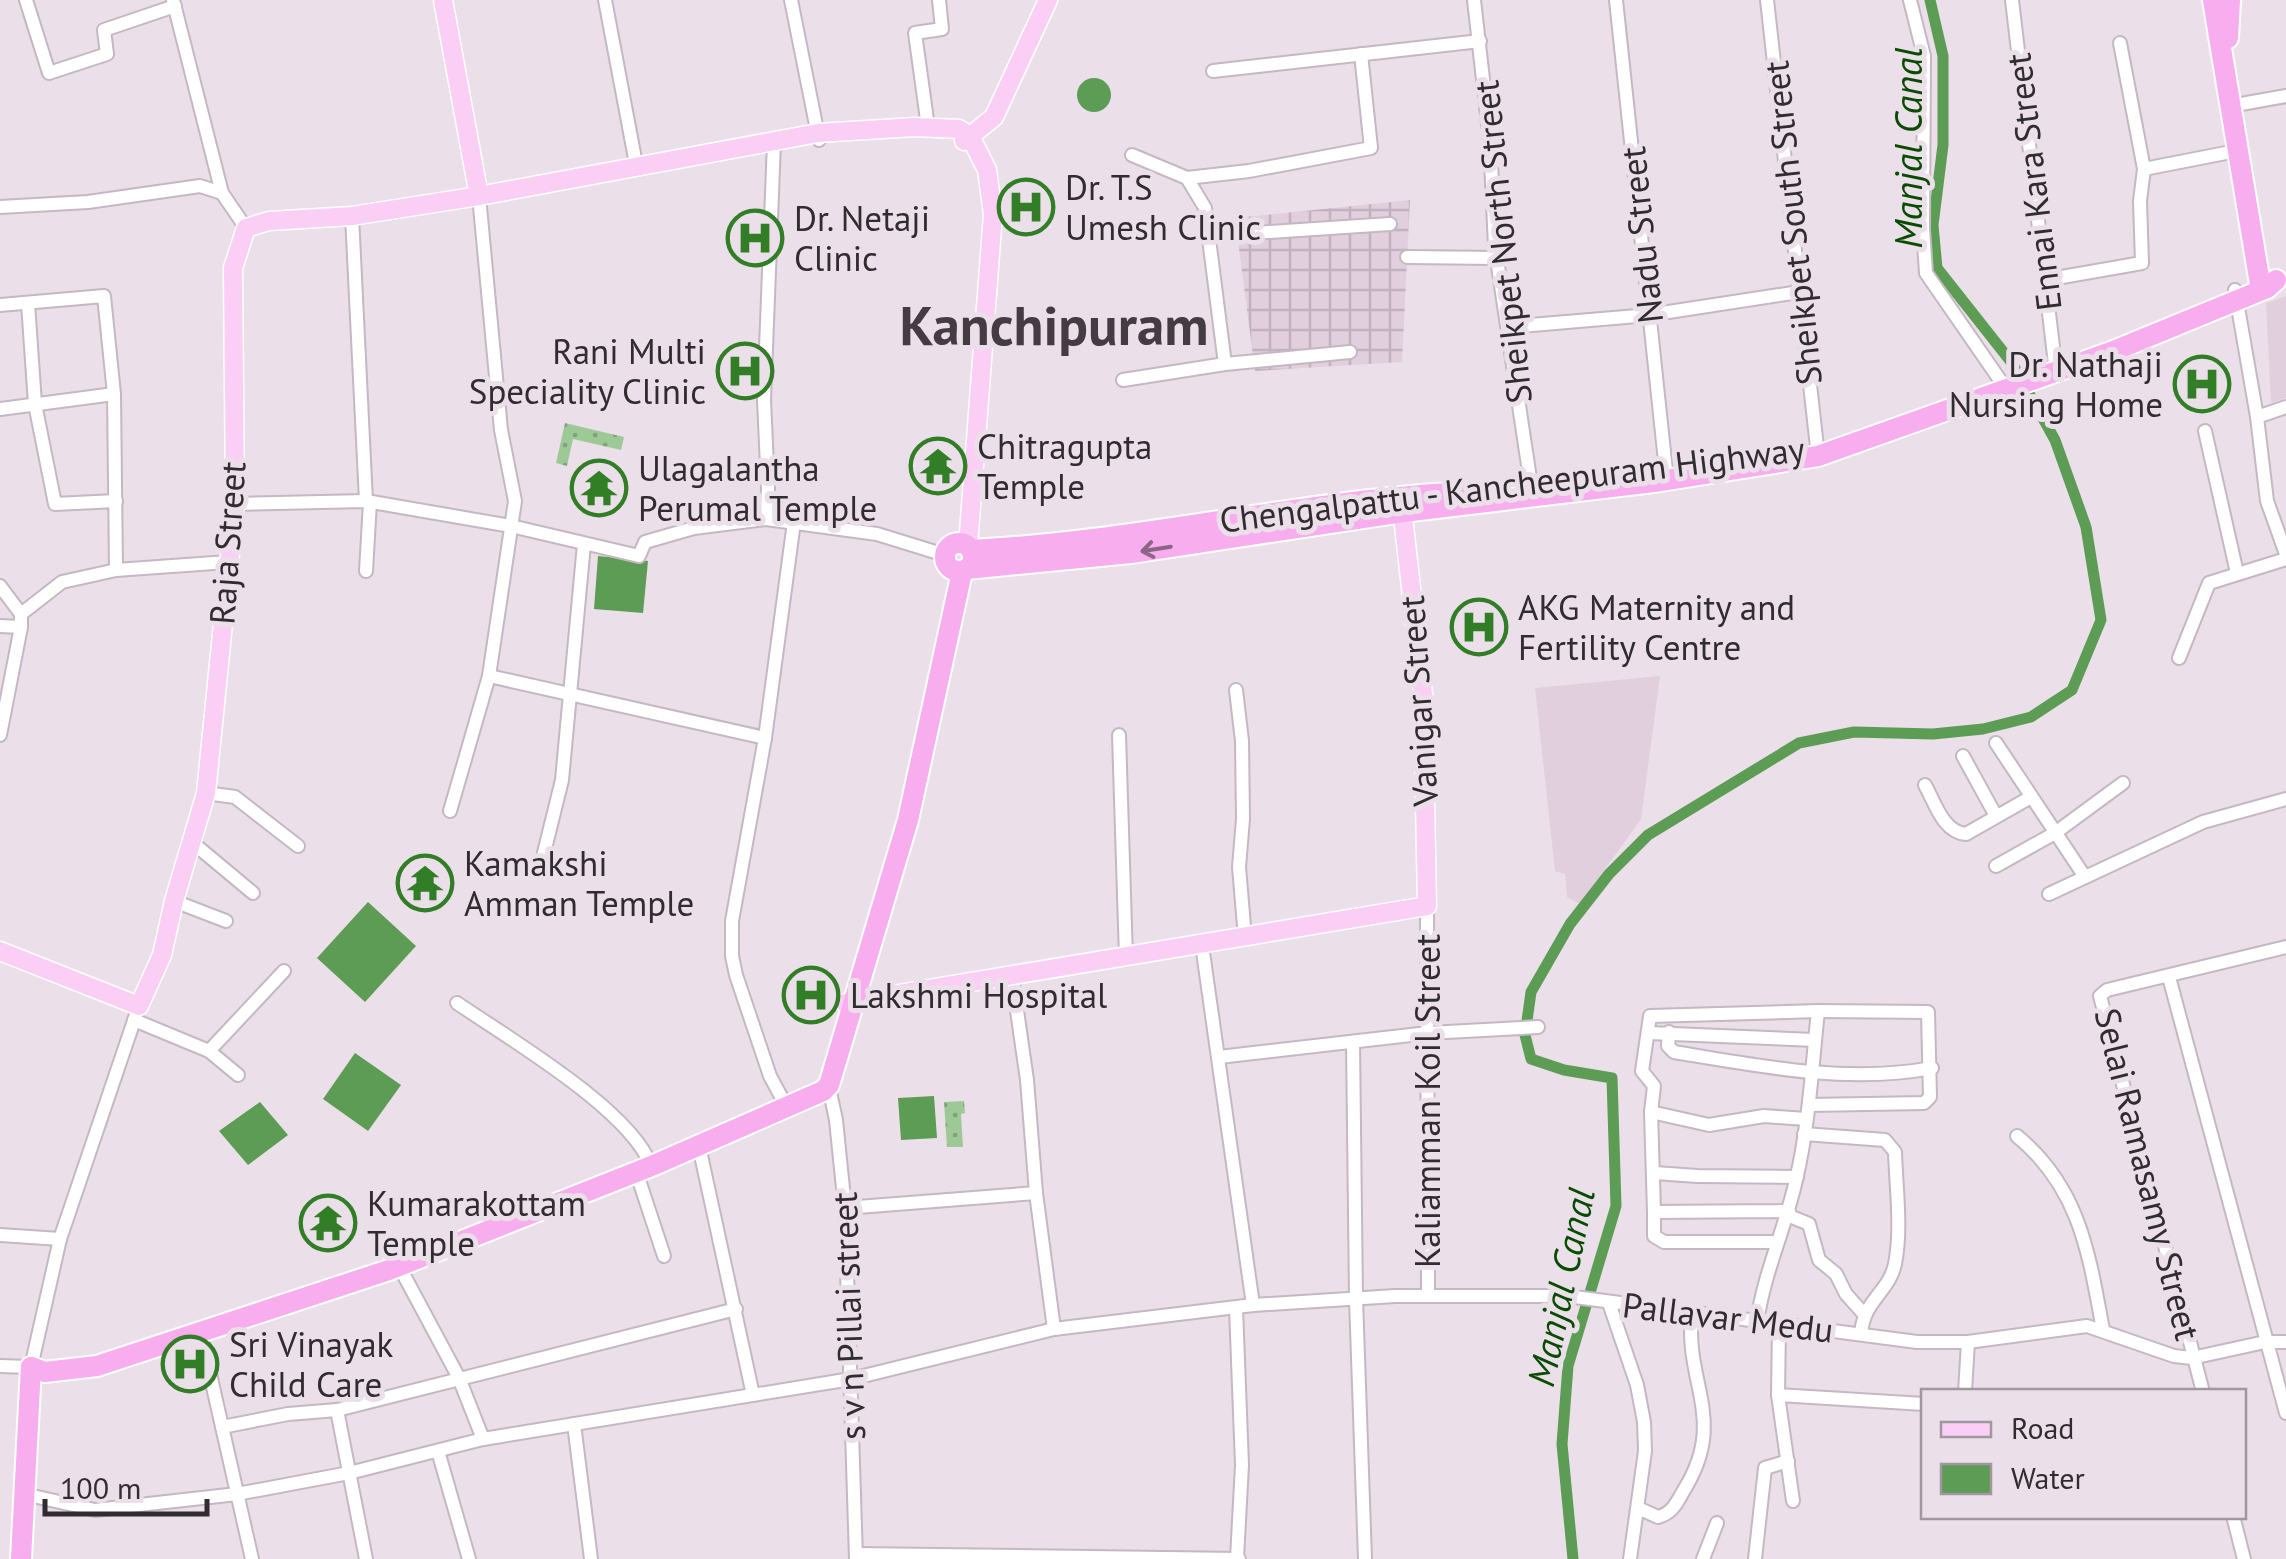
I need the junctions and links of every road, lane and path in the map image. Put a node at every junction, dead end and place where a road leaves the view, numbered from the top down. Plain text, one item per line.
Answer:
1 (26, 0) edge
2 (443, 0) edge
3 (605, 0) edge
4 (791, 0) edge
5 (939, 0) edge
6 (1048, 0) edge
7 (1474, 0) edge
8 (1616, 0) edge
9 (1766, 0) edge
10 (1910, 0) edge
11 (2012, 0) edge
12 (2212, 0) edge
13 (2230, 0) edge
14 (174, 3) edge
15 (1480, 41) junction
16 (2120, 43) dead end
17 (1361, 54) junction
18 (1213, 71) dead end
19 (2286, 96) edge
20 (2234, 106) junction
21 (928, 127) junction
22 (818, 137) junction
23 (967, 139) junction
24 (774, 142) junction
25 (2236, 151) junction
26 (1132, 155) dead end
27 (636, 164) junction
28 (2144, 169) junction
29 (1188, 178) junction
30 (222, 194) junction
31 (479, 196) junction
32 (0, 207) edge
33 (352, 216) junction
34 (1390, 224) dead end
35 (246, 228) junction
36 (1208, 236) junction
37 (1407, 257) dead end
38 (1497, 258) junction
39 (2045, 280) junction
40 (2269, 283) edge
41 (1799, 292) junction
42 (2236, 294) junction
43 (28, 303) junction
44 (0, 305) edge
45 (1649, 315) junction
46 (1508, 327) junction
47 (1350, 352) dead end
48 (1225, 364) junction
49 (2055, 364) junction
50 (1123, 380) dead end
51 (2013, 382) junction
52 (114, 394) junction
53 (36, 404) junction
54 (2286, 407) edge
55 (0, 409) edge
56 (2257, 417) junction
57 (2205, 430) dead end
58 (1817, 451) junction
59 (1666, 475) junction
60 (1531, 485) junction
61 (116, 501) junction
62 (368, 501) junction
63 (1402, 503) junction
64 (234, 504) junction
65 (766, 519) junction
66 (794, 522) junction
67 (511, 526) junction
68 (584, 544) junction
69 (2286, 557) edge
70 (961, 558) junction
71 (228, 562) junction
72 (116, 570) junction
73 (366, 571) dead end
74 (2237, 573) junction
75 (0, 586) edge
76 (21, 621) junction
77 (0, 626) edge
78 (2179, 658) dead end
79 (489, 676) junction
80 (1236, 690) dead end
81 (569, 692) junction
82 (0, 735) edge
83 (1119, 735) dead end
84 (766, 738) junction
85 (1996, 743) dead end
86 (1963, 756) dead end
87 (2123, 783) dead end
88 (1925, 784) dead end
89 (206, 794) junction
90 (2031, 797) junction
91 (2286, 799) edge
92 (450, 811) dead end
93 (1996, 816) junction
94 (2054, 832) junction
95 (193, 843) junction
96 (298, 846) dead end
97 (542, 865) dead end
98 (1996, 866) dead end
99 (2085, 877) junction
100 (253, 893) dead end
101 (2049, 894) dead end
102 (174, 901) junction
103 (1426, 906) junction
104 (226, 920) dead end
105 (1244, 938) junction
106 (1202, 945) junction
107 (2286, 946) edge
108 (0, 950) edge
109 (1126, 958) junction
110 (284, 971) dead end
111 (1012, 976) junction
112 (2169, 977) junction
113 (457, 1002) dead end
114 (849, 1003) junction
115 (1818, 1010) junction
116 (137, 1013) junction
117 (1538, 1027) dead end
118 (1428, 1032) junction
119 (1670, 1032) junction
120 (1649, 1033) junction
121 (1815, 1040) junction
122 (1354, 1042) junction
123 (209, 1052) junction
124 (1219, 1057) junction
125 (1932, 1068) junction
126 (1812, 1073) junction
127 (238, 1075) dead end
128 (826, 1081) junction
129 (810, 1099) junction
130 (784, 1102) junction
131 (1651, 1112) junction
132 (1806, 1119) junction
133 (836, 1120) junction
134 (2017, 1136) dead end
135 (699, 1146) junction
136 (643, 1165) junction
137 (1656, 1173) junction
138 (1797, 1177) junction
139 (1036, 1193) junction
140 (845, 1208) junction
141 (1654, 1212) junction
142 (1788, 1213) junction
143 (0, 1235) edge
144 (60, 1239) junction
145 (1777, 1242) junction
146 (664, 1256) dead end
147 (394, 1262) junction
148 (1428, 1296) junction
149 (1356, 1299) junction
150 (1609, 1303) junction
151 (1253, 1305) junction
152 (736, 1308) junction
153 (1236, 1308) junction
154 (1692, 1314) junction
155 (1863, 1314) junction
156 (1756, 1322) junction
157 (1779, 1324) junction
158 (1054, 1329) junction
159 (2102, 1330) junction
160 (1861, 1333) junction
161 (200, 1334) junction
162 (1968, 1342) junction
163 (2264, 1342) junction
164 (2286, 1342) edge
165 (2192, 1358) junction
166 (0, 1366) edge
167 (31, 1367) junction
168 (460, 1378) junction
169 (851, 1379) junction
170 (1965, 1389) edge
171 (2202, 1389) edge
172 (1778, 1395) junction
173 (753, 1396) junction
174 (1921, 1404) edge
175 (337, 1410) junction
176 (2286, 1413) edge
177 (574, 1424) junction
178 (222, 1427) junction
179 (482, 1439) junction
180 (438, 1451) junction
181 (1788, 1461) junction
182 (349, 1474) junction
183 (24, 1494) junction
184 (237, 1494) junction
185 (1793, 1501) dead end
186 (1638, 1508) junction
187 (2234, 1519) edge
188 (1717, 1523) dead end
189 (856, 1557) edge
190 (967, 1557) edge
191 (21, 1559) edge
192 (252, 1559) edge
193 (366, 1559) edge
194 (469, 1559) edge
195 (591, 1559) edge
196 (1238, 1559) edge
197 (1365, 1559) edge
198 (1630, 1559) edge
199 (1703, 1559) edge
200 (1755, 1559) edge
201 (2244, 1559) edge

1 - 14 street
2 - 31 main road
3 - 27 street
4 - 22 street
5 - 21 street
6 - 23 main road
7 - 15 street, Sheikpet North Street
8 - 45 street, Nadu Street
9 - 41 street, Sheikpet South Street
10 - 51 street
11 - 39 street, Ennai Kara Street
12 - 20 highway
13 - 20 highway
14 - 30 street
15 - 17 street
15 - 38 street, Sheikpet North Street
16 - 28 street
17 - 18 street
17 - 29 street
19 - 20 street
20 - 25 highway
20 - 40 highway
21 - 22 main road
21 - 23 main road
22 - 23 main road
22 - 24 main road
23 - 70 main road
24 - 27 main road
24 - 65 street
25 - 28 street
25 - 40 highway
26 - 29 street
27 - 31 main road
28 - 39 street
29 - 36 street
30 - 32 street
30 - 35 street
31 - 33 main road
31 - 67 street
33 - 35 main road
33 - 62 street
34 - 36 street
35 - 64 main road, Raja Street
36 - 48 street
37 - 38 street
38 - 46 street, Sheikpet North Street
39 - 49 street, Ennai Kara Street
40 - 42 highway
41 - 45 street
41 - 58 street, Sheikpet South Street
42 - 49 highway
42 - 51 highway
42 - 56 street
43 - 44 street
43 - 52 street
43 - 53 street
45 - 46 street
45 - 59 street, Nadu Street
46 - 60 street, Sheikpet North Street
47 - 48 street
48 - 50 street
49 - 51 highway
51 - 58 highway
52 - 53 street
52 - 61 street
53 - 55 street
53 - 61 street
54 - 56 street
56 - 69 street
57 - 74 street
58 - 59 highway
59 - 60 highway, Chengalpattu - Kancheepuram Highway
59 - 63 highway
60 - 63 highway, Chengalpattu - Kancheepuram Highway
61 - 72 street
62 - 64 street
62 - 67 street
62 - 73 street
63 - 70 highway
63 - 103 main road, Vanigar Street
64 - 71 main road, Raja Street
65 - 66 street
65 - 68 street
66 - 70 street
66 - 84 street
67 - 68 street
67 - 79 street
68 - 81 street
69 - 74 street
70 - 114 highway
71 - 72 street
71 - 89 main road, Raja Street
72 - 76 street
74 - 78 street
75 - 76 street
76 - 77 street
76 - 82 street
79 - 81 street
79 - 92 street
80 - 105 street
81 - 84 street
81 - 97 street
83 - 109 street
84 - 130 street
85 - 90 street
86 - 93 street
87 - 94 street
88 - 93 street
89 - 95 main road, Raja Street
89 - 96 street
90 - 93 street
90 - 94 street
91 - 99 street
94 - 98 street
94 - 99 street
95 - 100 street
95 - 102 main road, Raja Street
99 - 101 street
102 - 104 street
102 - 116 main road, Raja Street
103 - 105 main road
103 - 118 street, Kaliamman Koil Street
105 - 106 main road
106 - 109 main road
106 - 124 street
107 - 112 street
108 - 116 main road
109 - 111 main road
110 - 123 street
111 - 114 main road
111 - 139 street
112 - 163 street
112 - 165 street, Selai Ramasamy Street
113 - 136 street
114 - 128 highway
115 - 120 street
115 - 121 street
115 - 125 street
116 - 123 street
116 - 144 street, Raja Street
117 - 118 street
118 - 122 street
118 - 148 street, Kaliamman Koil Street
119 - 120 street
119 - 121 street
119 - 126 street
120 - 131 street
121 - 126 street
122 - 124 street
122 - 149 street
123 - 127 street
124 - 151 street
125 - 126 street
125 - 132 street
126 - 132 street
128 - 129 highway
128 - 130 highway
128 - 133 street, s v n Pillai street
129 - 133 street
129 - 135 highway
130 - 136 highway
131 - 132 street
131 - 137 street
132 - 138 street
132 - 155 street
133 - 140 street, s v n Pillai street
134 - 159 street
135 - 136 highway
135 - 152 street
136 - 146 street
136 - 147 highway
137 - 138 street
137 - 141 street
138 - 142 street
139 - 140 street
139 - 158 street
140 - 169 street, s v n Pillai street
141 - 142 street
141 - 145 street
142 - 145 street
142 - 155 street
143 - 144 street
144 - 167 street, Raja Street
145 - 156 street
147 - 161 highway
147 - 167 highway
147 - 168 street
148 - 149 street, Pallavar Medu
148 - 150 street, Pallavar Medu
149 - 151 street, Pallavar Medu
149 - 197 street
150 - 154 street, Pallavar Medu
150 - 186 street
151 - 153 street, Pallavar Medu
152 - 168 street
152 - 173 street
153 - 158 street, Pallavar Medu
153 - 196 street
154 - 156 street, Pallavar Medu
154 - 186 street
155 - 160 street
156 - 157 street, Pallavar Medu
157 - 160 street, Pallavar Medu
157 - 172 street
158 - 169 street, Pallavar Medu
159 - 162 street, Pallavar Medu
159 - 165 street, Pallavar Medu
160 - 162 street, Pallavar Medu
161 - 167 highway
161 - 178 street
162 - 170 street
163 - 164 street
163 - 165 street
163 - 176 street
165 - 171 street
166 - 167 street
167 - 183 highway
168 - 175 street
168 - 179 street
169 - 173 street, Pallavar Medu
169 - 189 street, s v n Pillai street
172 - 174 street
172 - 181 street
173 - 177 street, Pallavar Medu
175 - 178 street
175 - 182 street
177 - 179 street, Pallavar Medu
177 - 195 street
178 - 184 street
179 - 180 street, Pallavar Medu
180 - 182 street, Pallavar Medu
180 - 194 street
181 - 185 street
181 - 200 street
182 - 184 street, Pallavar Medu
182 - 193 street
183 - 184 street, Pallavar Medu
183 - 191 highway
184 - 192 street
186 - 198 street
187 - 201 street
188 - 199 street
189 - 190 street
190 - 196 street

